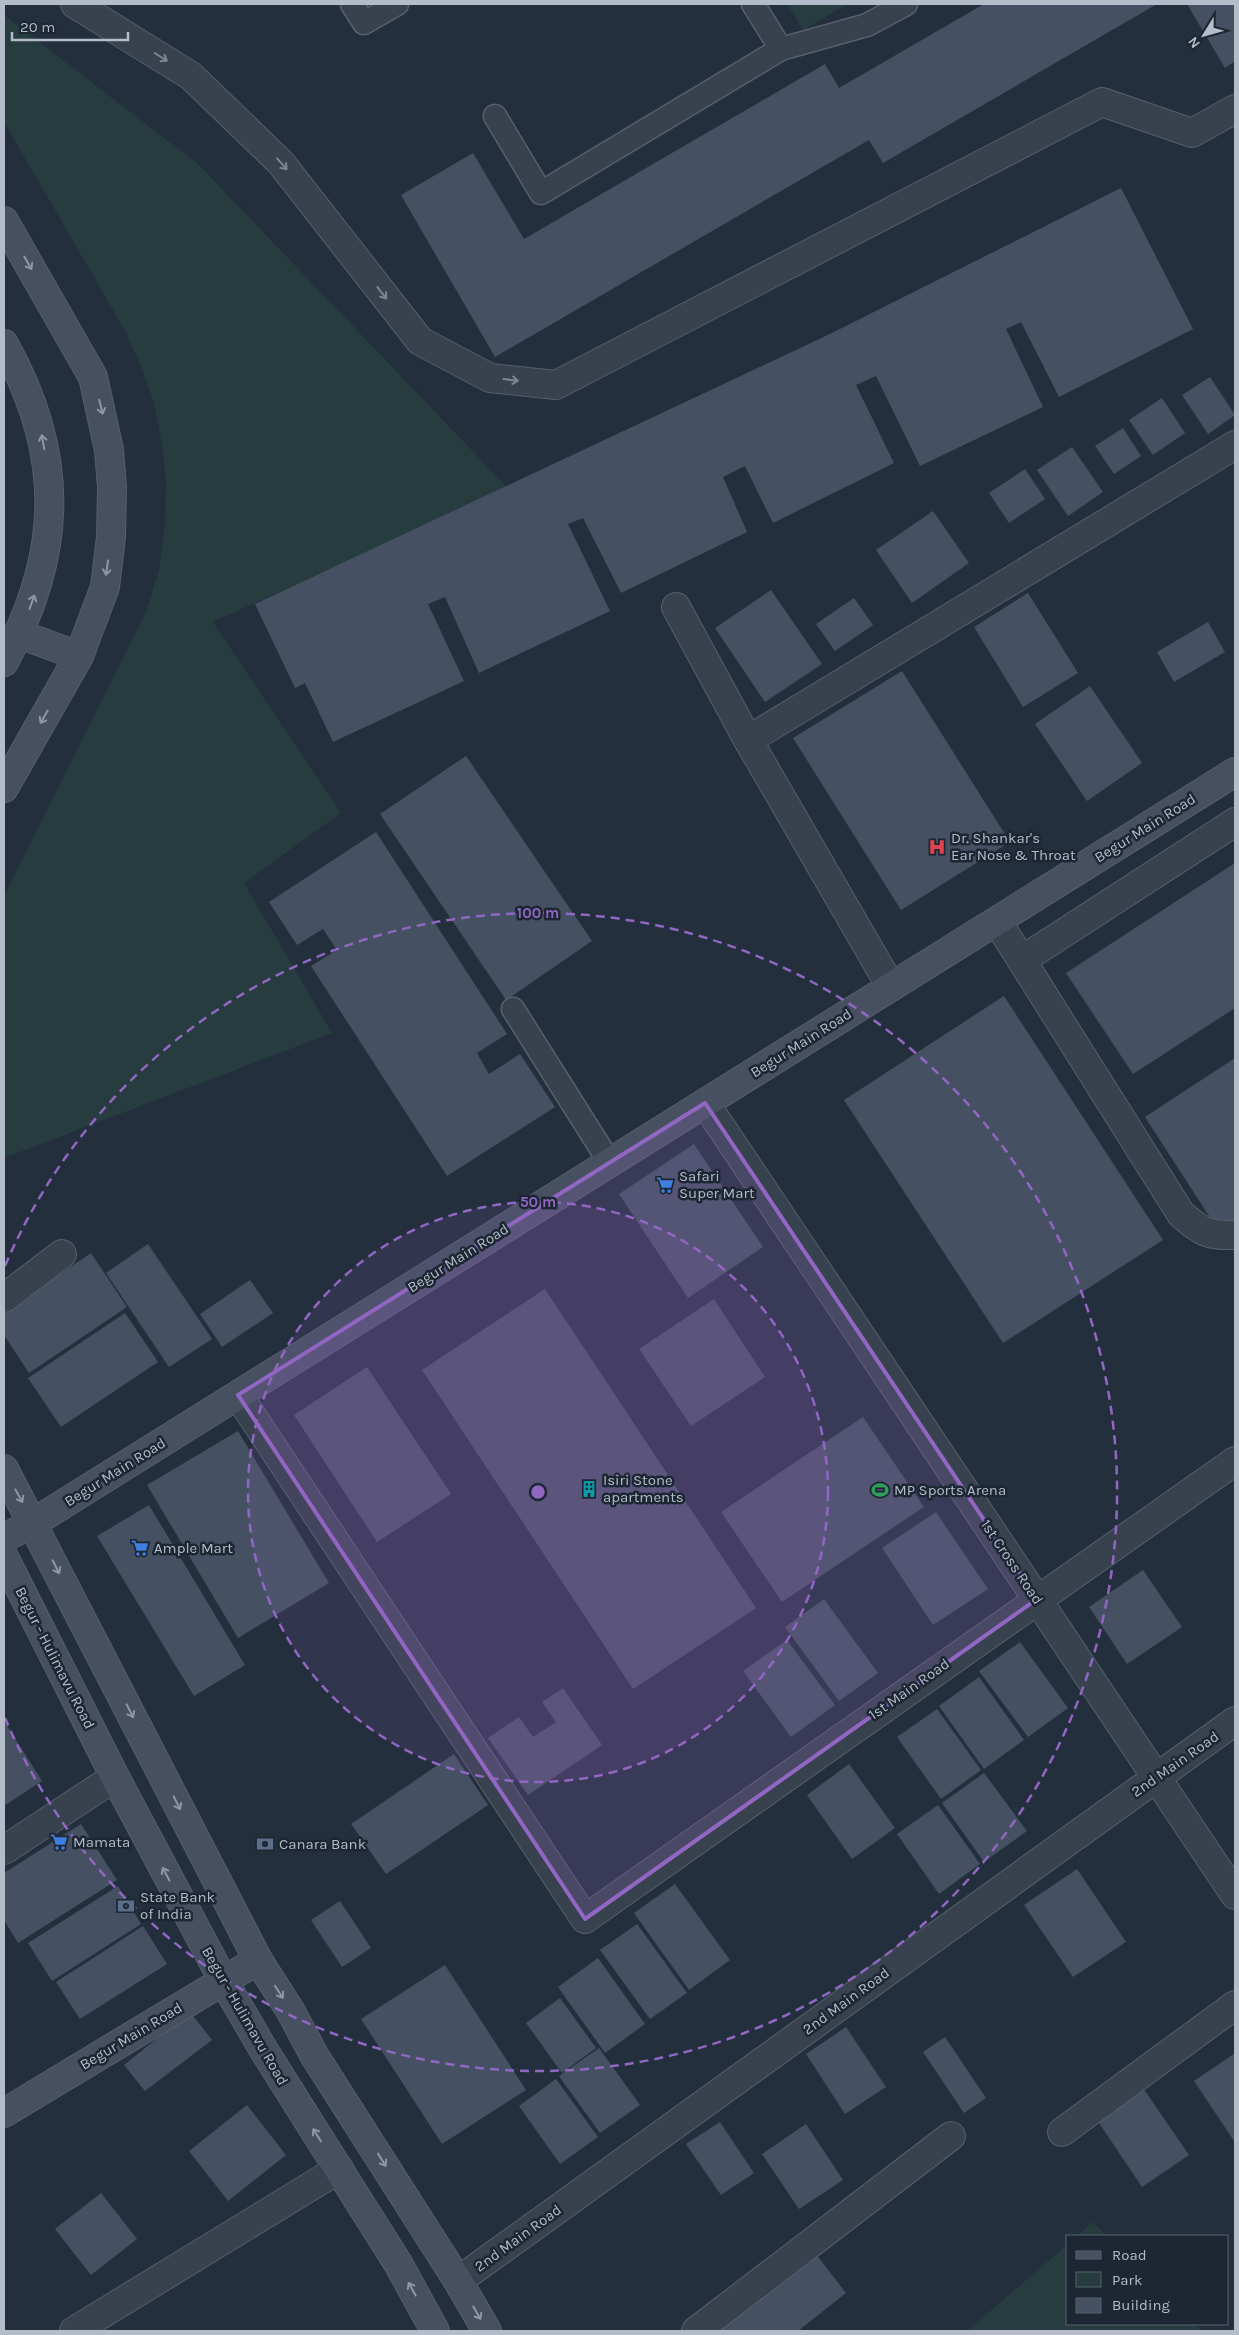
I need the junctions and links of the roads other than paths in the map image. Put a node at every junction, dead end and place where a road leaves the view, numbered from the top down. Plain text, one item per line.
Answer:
1 (75, 4) edge
2 (352, 4) edge
3 (397, 4) edge
4 (753, 4) edge
5 (906, 4) edge
6 (781, 49) junction
7 (1235, 109) edge
8 (495, 116) dead end
9 (4, 220) edge
10 (4, 344) edge
11 (1235, 445) edge
12 (676, 607) dead end
13 (19, 634) junction
14 (79, 656) junction
15 (4, 662) edge
16 (748, 740) junction
17 (1235, 772) edge
18 (4, 788) edge
19 (1235, 822) edge
20 (997, 921) junction
21 (1022, 960) junction
22 (891, 987) junction
23 (513, 1009) dead end
24 (705, 1103) junction
25 (610, 1163) junction
26 (1235, 1235) edge
27 (62, 1254) dead end
28 (4, 1298) edge
29 (238, 1395) junction
30 (1235, 1461) edge
31 (4, 1469) edge
32 (33, 1523) junction
33 (4, 1538) edge
34 (4, 1557) edge
35 (1037, 1599) junction
36 (1235, 1721) edge
37 (115, 1776) junction
38 (1157, 1776) junction
39 (4, 1850) edge
40 (1235, 1895) edge
41 (258, 1960) junction
42 (223, 1980) junction
43 (1235, 2006) edge
44 (4, 2113) edge
45 (1062, 2132) dead end
46 (951, 2136) dead end
47 (339, 2169) junction
48 (458, 2281) junction
49 (74, 2331) edge
50 (436, 2331) edge
51 (487, 2331) edge
52 (696, 2331) edge

1 -> 7 street
2 - 3 lane
4 - 6 lane
5 - 6 lane
6 - 8 lane
9 -> 14 main road
13 -> 10 main road
11 - 16 street
12 - 16 street
13 - 14 main road
13 - 15 main road
14 -> 18 main road
16 - 22 street
17 - 20 main road, Begur Main Road
19 - 21 street
20 - 21 street
20 - 22 main road, Begur Main Road
21 - 26 street
22 - 24 main road, Begur Main Road
23 - 25 lane
24 - 25 main road, Begur Main Road
24 - 35 street, 1st Cross Road
25 - 29 main road, Begur Main Road
27 - 28 street
29 - 32 main road, Begur Main Road
29 - 35 street, 1st Main Road
30 - 35 street, 1st Main Road
31 -> 32 main road
32 - 33 main road, Begur Main Road
32 -> 41 main road
34 - 37 main road, Begur - Hulimavu Road
35 - 38 street, 1st Cross Road
36 - 38 street, 2nd Main Road
37 - 39 street
42 -> 37 main road, Begur - Hulimavu Road
38 - 40 street, 1st Cross Road
38 - 48 street, 2nd Main Road
41 - 42 main road, Begur Main Road
41 -> 48 main road
42 - 44 main road, Begur Main Road
47 -> 42 main road, Begur - Hulimavu Road
43 - 45 street
46 - 52 street
47 - 49 street
50 -> 47 main road, Begur - Hulimavu Road
48 -> 51 main road

